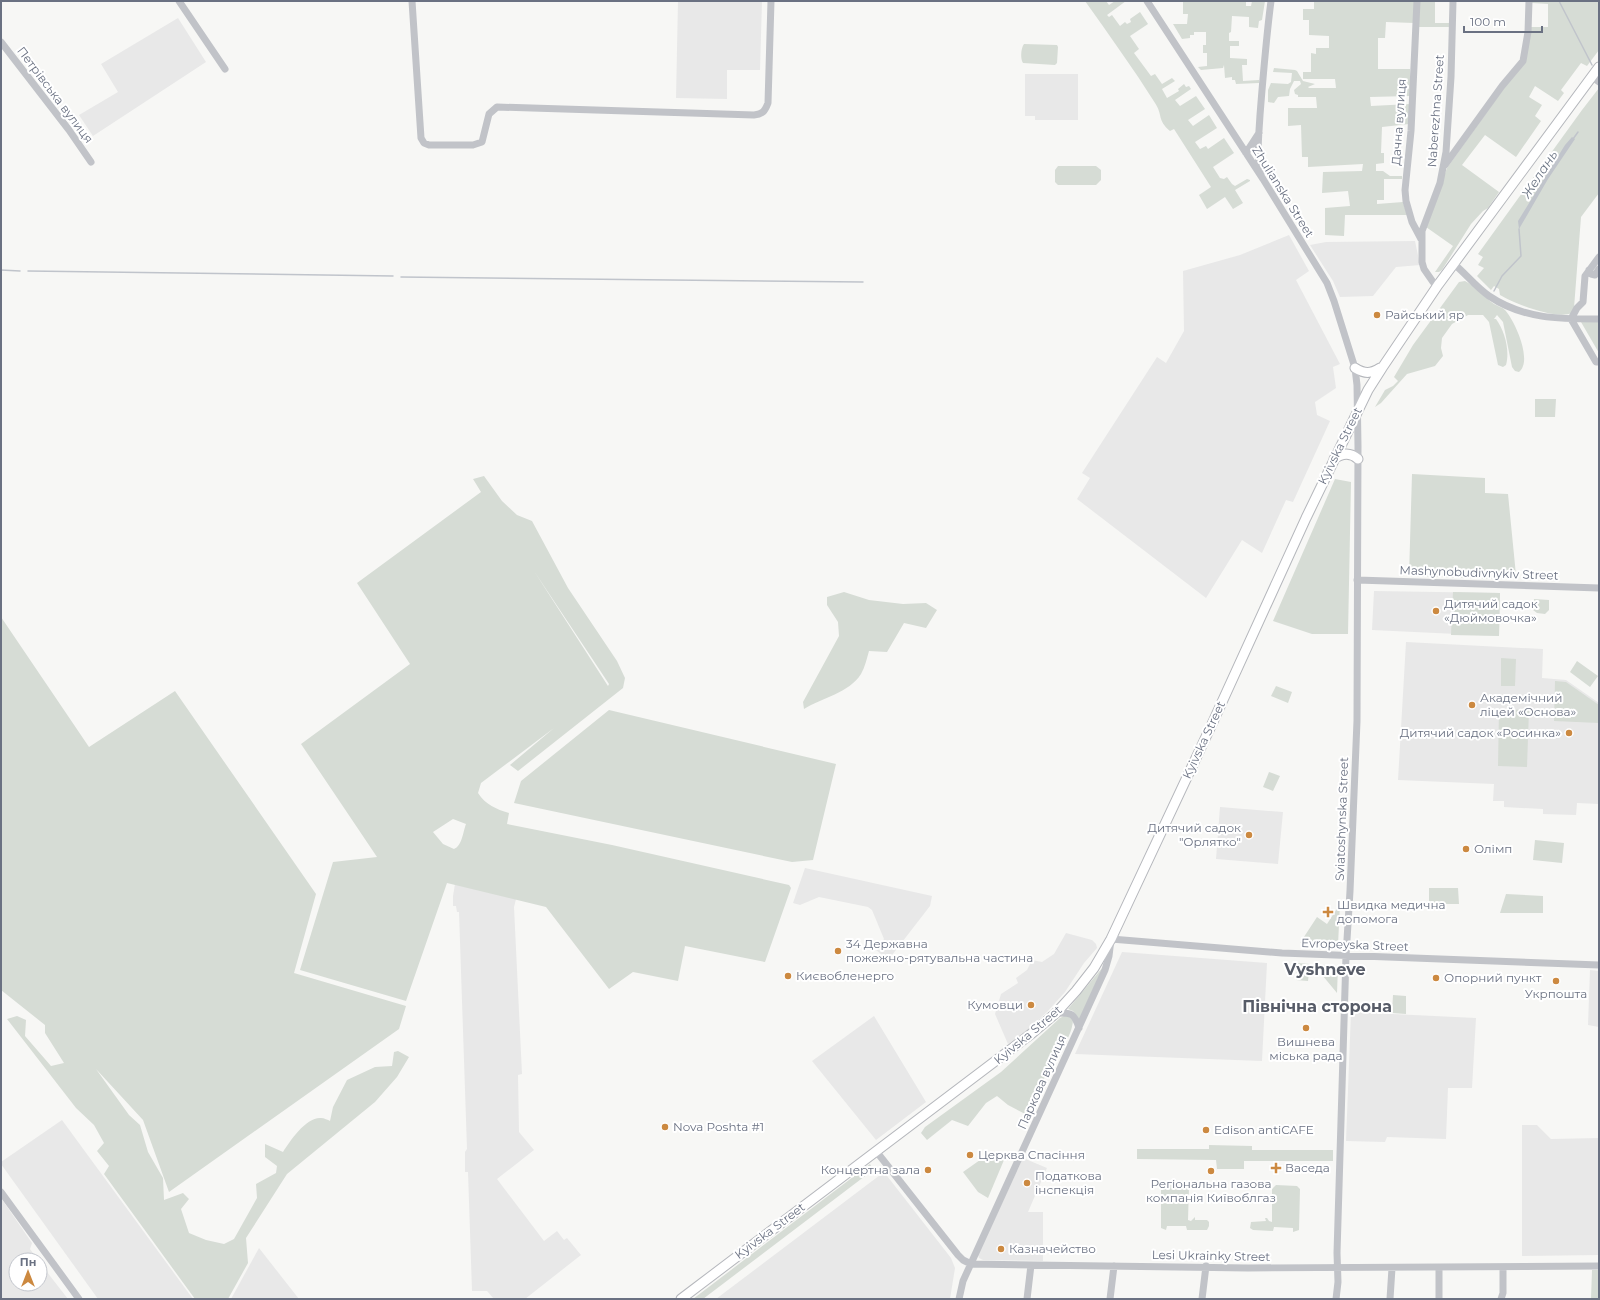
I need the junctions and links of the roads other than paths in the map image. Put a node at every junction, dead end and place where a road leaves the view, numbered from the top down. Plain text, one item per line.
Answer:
1 (179, 1) edge
2 (412, 1) edge
3 (771, 1) edge
4 (1147, 1) edge
5 (1271, 1) edge
6 (1418, 1) edge
7 (1453, 1) edge
8 (1529, 1) edge
9 (1, 42) edge
10 (225, 70) dead end
11 (1597, 73) edge
12 (1259, 133) junction
13 (1246, 153) junction
14 (91, 162) dead end
15 (1444, 167) junction
16 (1263, 180) junction
17 (1422, 241) junction
18 (1599, 257) edge
19 (1454, 264) junction
20 (1599, 269) edge
21 (1589, 270) junction
22 (1438, 285) junction
23 (1571, 319) junction
24 (1599, 319) edge
25 (1597, 362) edge
26 (1355, 368) junction
27 (1382, 368) junction
28 (1357, 411) junction
29 (1334, 459) junction
30 (1358, 459) junction
31 (1357, 580) junction
32 (1599, 588) edge
33 (1111, 939) junction
34 (1346, 956) junction
35 (1599, 965) edge
36 (1056, 1013) junction
37 (1079, 1028) junction
38 (876, 1151) junction
39 (1, 1192) edge
40 (971, 1264) junction
41 (1030, 1265) junction
42 (1114, 1266) junction
43 (1206, 1266) junction
44 (1599, 1266) edge
45 (1503, 1267) junction
46 (1337, 1268) junction
47 (1392, 1268) junction
48 (1439, 1268) junction
49 (79, 1299) edge
50 (681, 1299) edge
51 (959, 1299) edge
52 (1027, 1299) edge
53 (1110, 1299) edge
54 (1202, 1299) edge
55 (1336, 1299) edge
56 (1390, 1299) edge
57 (1439, 1299) edge
58 (1501, 1299) edge

1 - 10 street
2 - 3 street
4 - 13 street, Zhulianska Street
5 - 12 street
6 - 17 street, Дачна вулиця
7 - 15 street, Naberezhna Street
8 - 15 street
9 - 14 street, Петрівська вулиця
11 - 19 main road, Kyivska Street
12 - 13 street
12 - 16 street
13 - 16 street, Zhulianska Street
15 - 17 street, Naberezhna Street
16 - 26 street, Zhulianska Street
17 - 22 street, Naberezhna Street
18 - 21 street
19 - 22 main road, Kyivska Street
19 - 23 street
20 - 21 street
21 - 23 street
22 - 27 main road, Kyivska Street
23 - 24 street
23 - 25 street
26 - 27 main road
26 - 28 street, Zhulianska Street
27 - 28 main road, Kyivska Street
28 - 29 main road, Kyivska Street
28 - 30 street, Sviatoshynska Street
29 - 30 main road
29 - 33 main road, Kyivska Street
30 - 31 street, Sviatoshynska Street
31 - 32 street, Mashynobudivnykiv Street
31 - 34 street, Sviatoshynska Street
33 - 34 street, Evropeyska Street
33 - 36 main road, Kyivska Street
33 - 37 street, Паркова вулиця
34 - 35 street, Evropeyska Street
34 - 46 street, Sviatoshynska Street
36 - 37 street
36 - 38 main road, Kyivska Street
37 - 40 street, Паркова вулиця
38 - 40 street
38 - 50 main road, Kyivska Street
39 - 49 street
40 - 41 street, Lesi Ukrainky Street
40 - 51 street, Паркова вулиця
41 - 42 street, Lesi Ukrainky Street
41 - 52 street
42 - 43 street, Lesi Ukrainky Street
42 - 53 street
43 - 46 street, Lesi Ukrainky Street
43 - 54 street
44 - 45 street, Lesi Ukrainky Street
45 - 48 street, Lesi Ukrainky Street
45 - 58 street
46 - 47 street, Lesi Ukrainky Street
46 - 55 street, Sviatoshynska Street
47 - 48 street, Lesi Ukrainky Street
47 - 56 street
48 - 57 street

